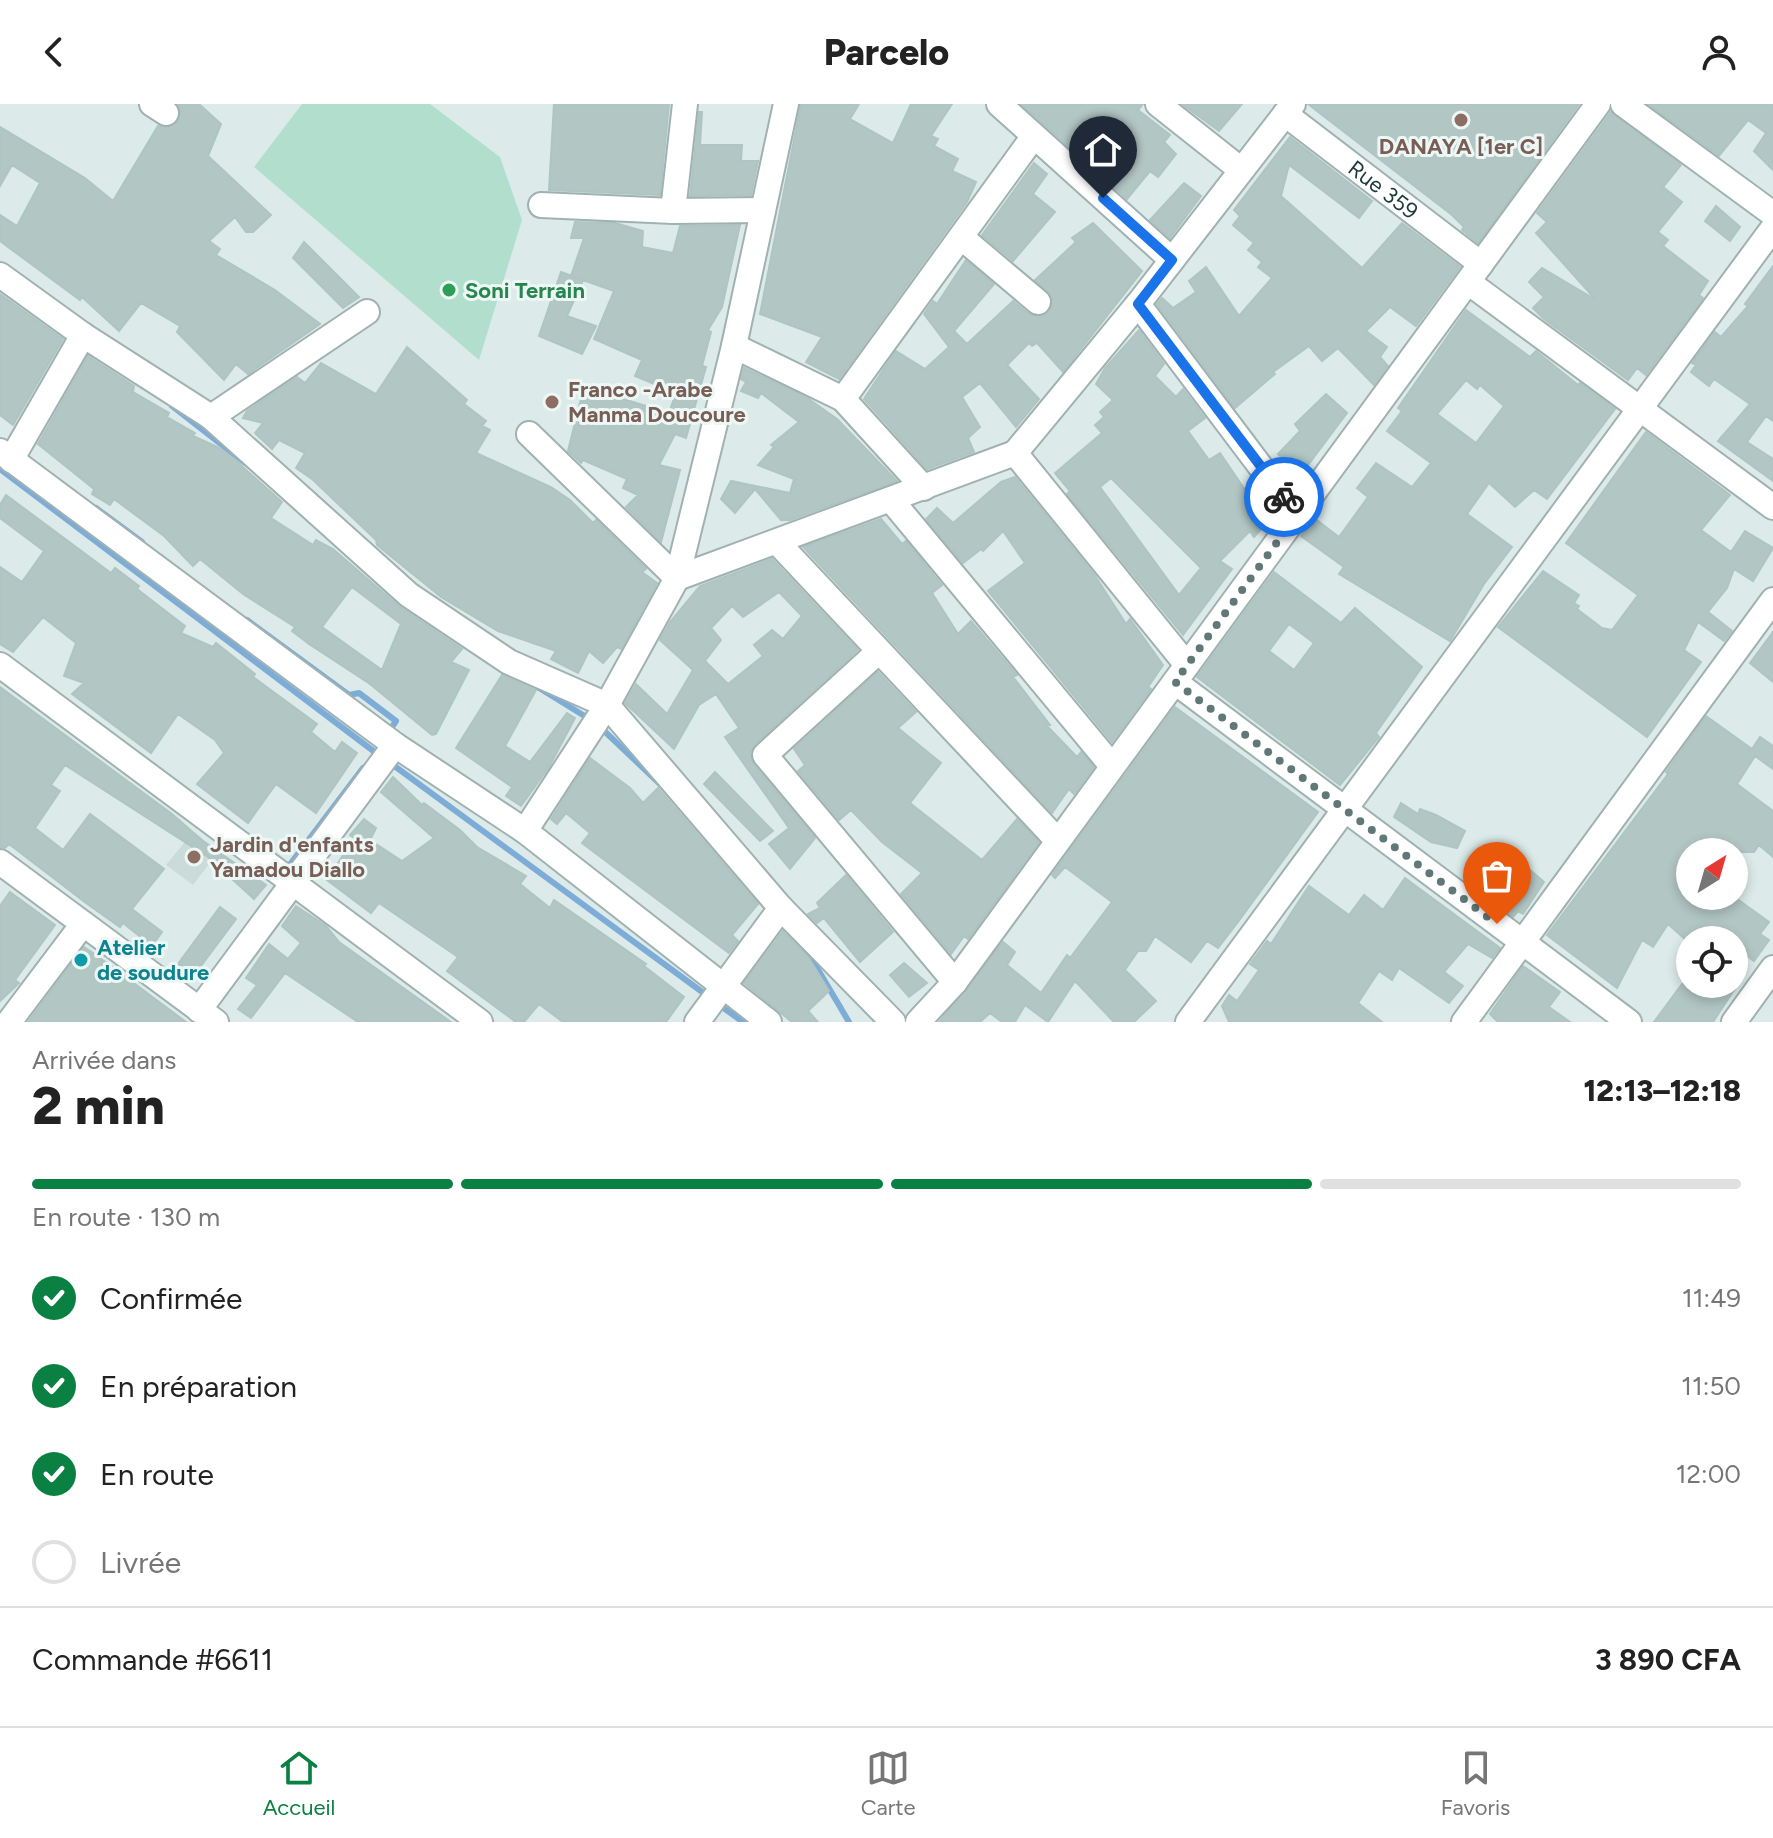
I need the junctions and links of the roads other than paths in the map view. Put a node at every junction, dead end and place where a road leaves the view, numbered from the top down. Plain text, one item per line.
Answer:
1 (685, 104) edge
2 (786, 104) edge
3 (999, 104) edge
4 (1158, 104) edge
5 (1598, 104) edge
6 (1623, 104) edge
7 (1289, 109) edge
8 (1034, 136) junction
9 (1240, 169) junction
10 (541, 205) dead end
11 (763, 210) junction
12 (673, 211) junction
13 (1773, 214) edge
14 (1773, 228) edge
15 (961, 237) junction
16 (1172, 260) junction
17 (1474, 273) junction
18 (0, 275) edge
19 (1038, 302) dead end
20 (1138, 304) junction
21 (367, 312) dead end
22 (83, 335) junction
23 (734, 346) junction
24 (843, 399) junction
25 (1640, 409) junction
26 (211, 417) junction
27 (529, 434) dead end
28 (1015, 453) junction
29 (6, 455) edge
30 (924, 488) junction
31 (892, 501) junction
32 (1773, 507) edge
33 (1297, 515) junction
34 (777, 542) junction
35 (677, 578) junction
36 (1773, 600) edge
37 (878, 652) junction
38 (0, 665) edge
39 (1181, 674) junction
40 (607, 705) junction
41 (395, 745) junction
42 (1112, 766) junction
43 (1344, 810) junction
44 (525, 831) junction
45 (1058, 841) junction
46 (0, 862) edge
47 (292, 882) junction
48 (781, 908) junction
49 (83, 924) junction
50 (1523, 943) junction
51 (1773, 968) edge
52 (955, 982) junction
53 (722, 988) junction
54 (207, 1016) edge
55 (9, 1022) edge
56 (480, 1022) edge
57 (697, 1022) edge
58 (769, 1022) edge
59 (893, 1022) edge
60 (918, 1022) edge
61 (1188, 1022) edge
62 (1464, 1022) edge
63 (1629, 1022) edge
64 (1734, 1022) edge

1 - 12 street
2 - 11 street
3 - 8 street
4 - 9 street
5 - 17 street
6 - 13 street
7 - 9 street
7 - 17 street, Rue 359
8 - 15 street
8 - 16 street
9 - 16 street
10 - 12 street
11 - 12 street
11 - 23 street
14 - 25 street
15 - 19 street
15 - 24 street
16 - 20 street
17 - 25 street, Rue 359
17 - 33 street
18 - 22 street
20 - 28 street
20 - 33 street
21 - 26 street
22 - 26 street
22 - 29 street
23 - 24 street
23 - 35 street
24 - 30 street
25 - 32 street, Rue 359
25 - 43 street
26 - 40 street
27 - 35 street
28 - 30 street
28 - 39 street
29 - 41 street
30 - 31 street
31 - 34 street
31 - 42 street
33 - 39 street
34 - 35 street
34 - 37 street
35 - 40 street
36 - 50 street
37 - 45 street
37 - 52 street
38 - 47 street
39 - 42 street
39 - 43 street
40 - 44 street
40 - 48 street
41 - 44 street
41 - 47 street
42 - 45 street
43 - 50 street
43 - 61 street
44 - 53 street
45 - 52 street
46 - 49 street
47 - 54 street
47 - 56 street
48 - 53 street
48 - 59 street
49 - 54 street
49 - 55 street
50 - 62 street
50 - 63 street
51 - 64 street
52 - 60 street
53 - 57 street
53 - 58 street

